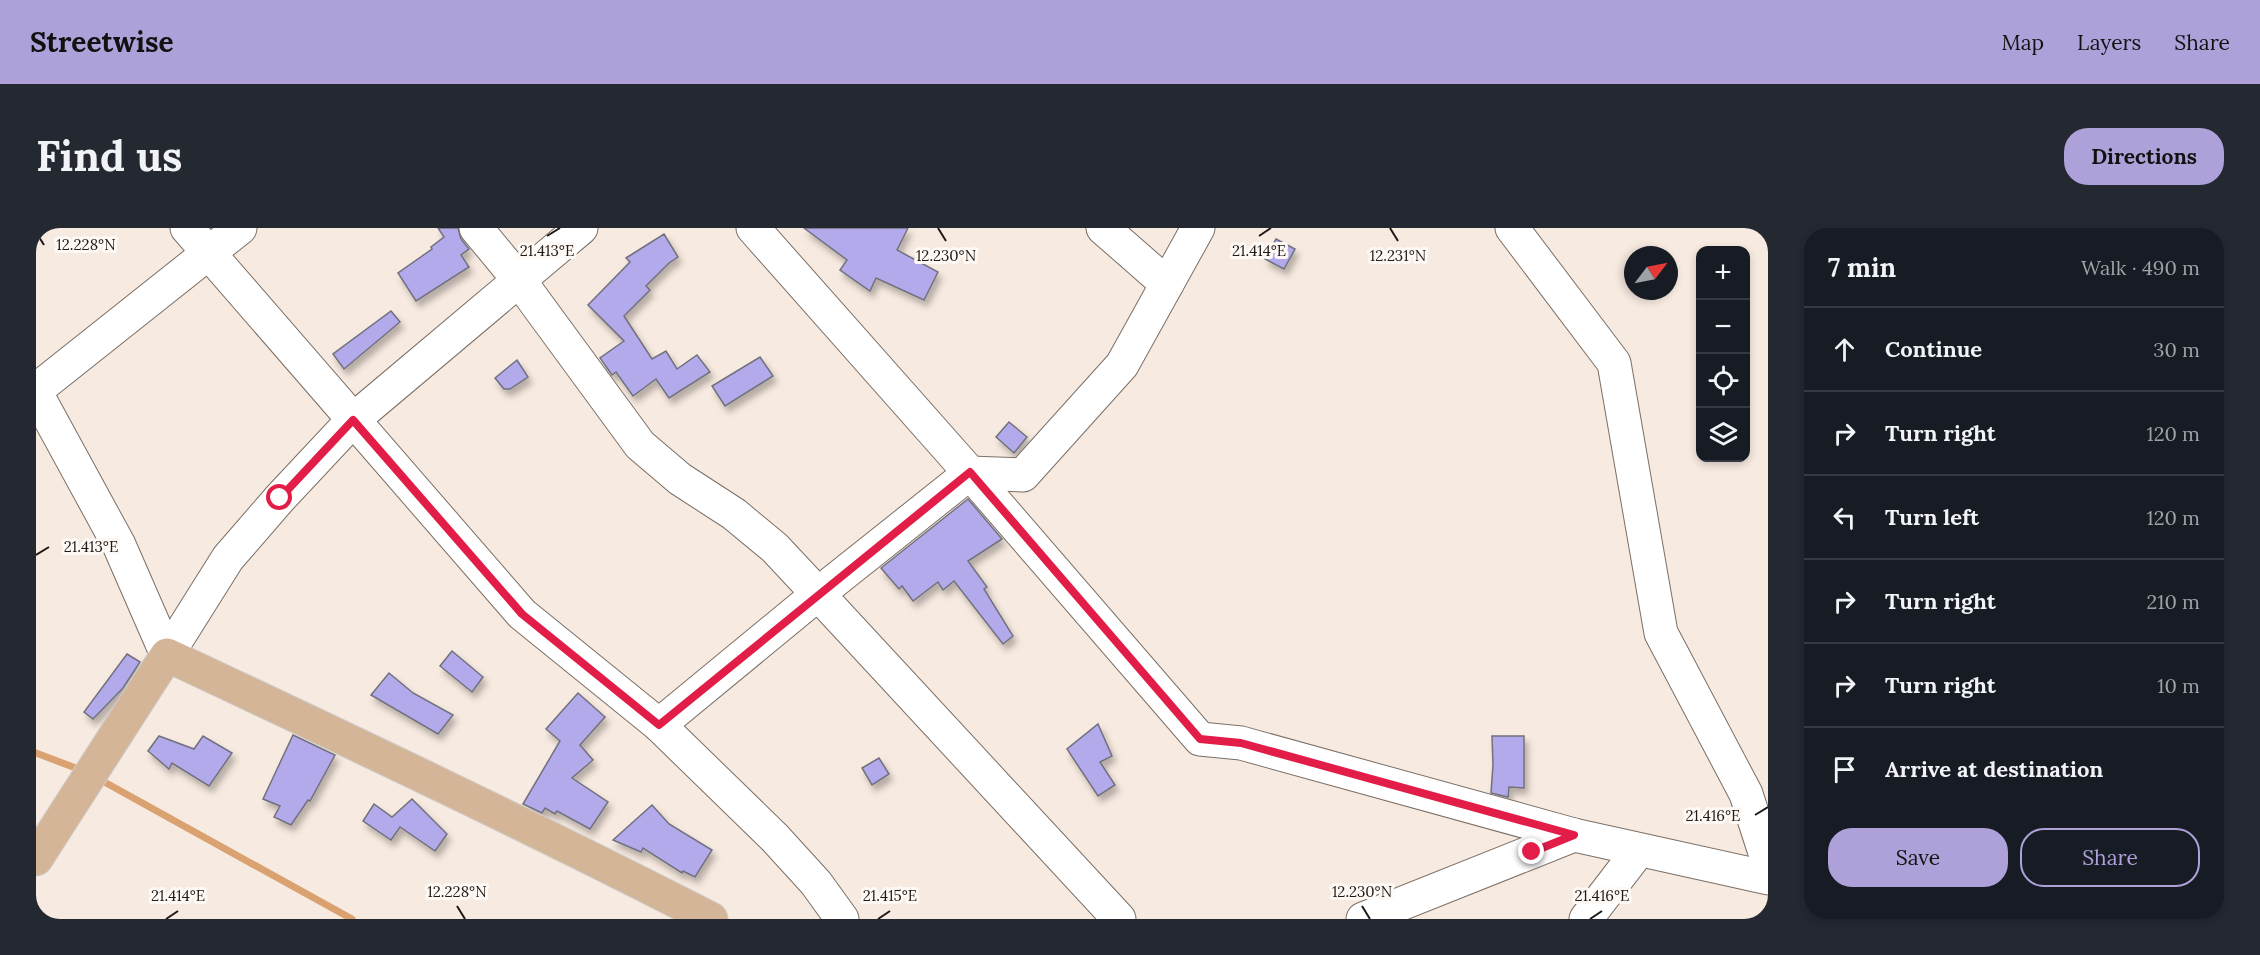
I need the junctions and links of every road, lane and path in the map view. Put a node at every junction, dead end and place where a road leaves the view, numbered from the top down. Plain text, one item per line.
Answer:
1 (187, 228) edge
2 (240, 228) edge
3 (476, 228) edge
4 (581, 228) edge
5 (753, 228) edge
6 (1102, 228) edge
7 (1198, 228) edge
8 (1512, 228) edge
9 (209, 254) junction
10 (519, 280) junction
11 (1167, 284) junction
12 (36, 392) edge
13 (353, 420) junction
14 (970, 472) junction
15 (818, 594) junction
16 (167, 656) junction
17 (659, 725) junction
18 (1574, 835) junction
19 (1639, 850) junction
20 (36, 859) edge
21 (1768, 862) edge
22 (1768, 878) edge
23 (711, 919) edge
24 (842, 919) edge
25 (1119, 919) edge
26 (1363, 919) edge
27 (1587, 919) edge

1 - 9 street
2 - 9 street
3 - 10 street
4 - 10 street
5 - 14 street
6 - 11 street
7 - 11 street
8 - 21 street
9 - 12 street
9 - 13 street
10 - 13 street
10 - 15 street
11 - 14 street
12 - 16 street
13 - 16 street
13 - 17 street
14 - 15 street
14 - 18 street
15 - 17 street
15 - 25 street
16 - 20 main road
16 - 23 main road
17 - 24 street
18 - 19 street
18 - 26 street
19 - 22 street
19 - 27 street

